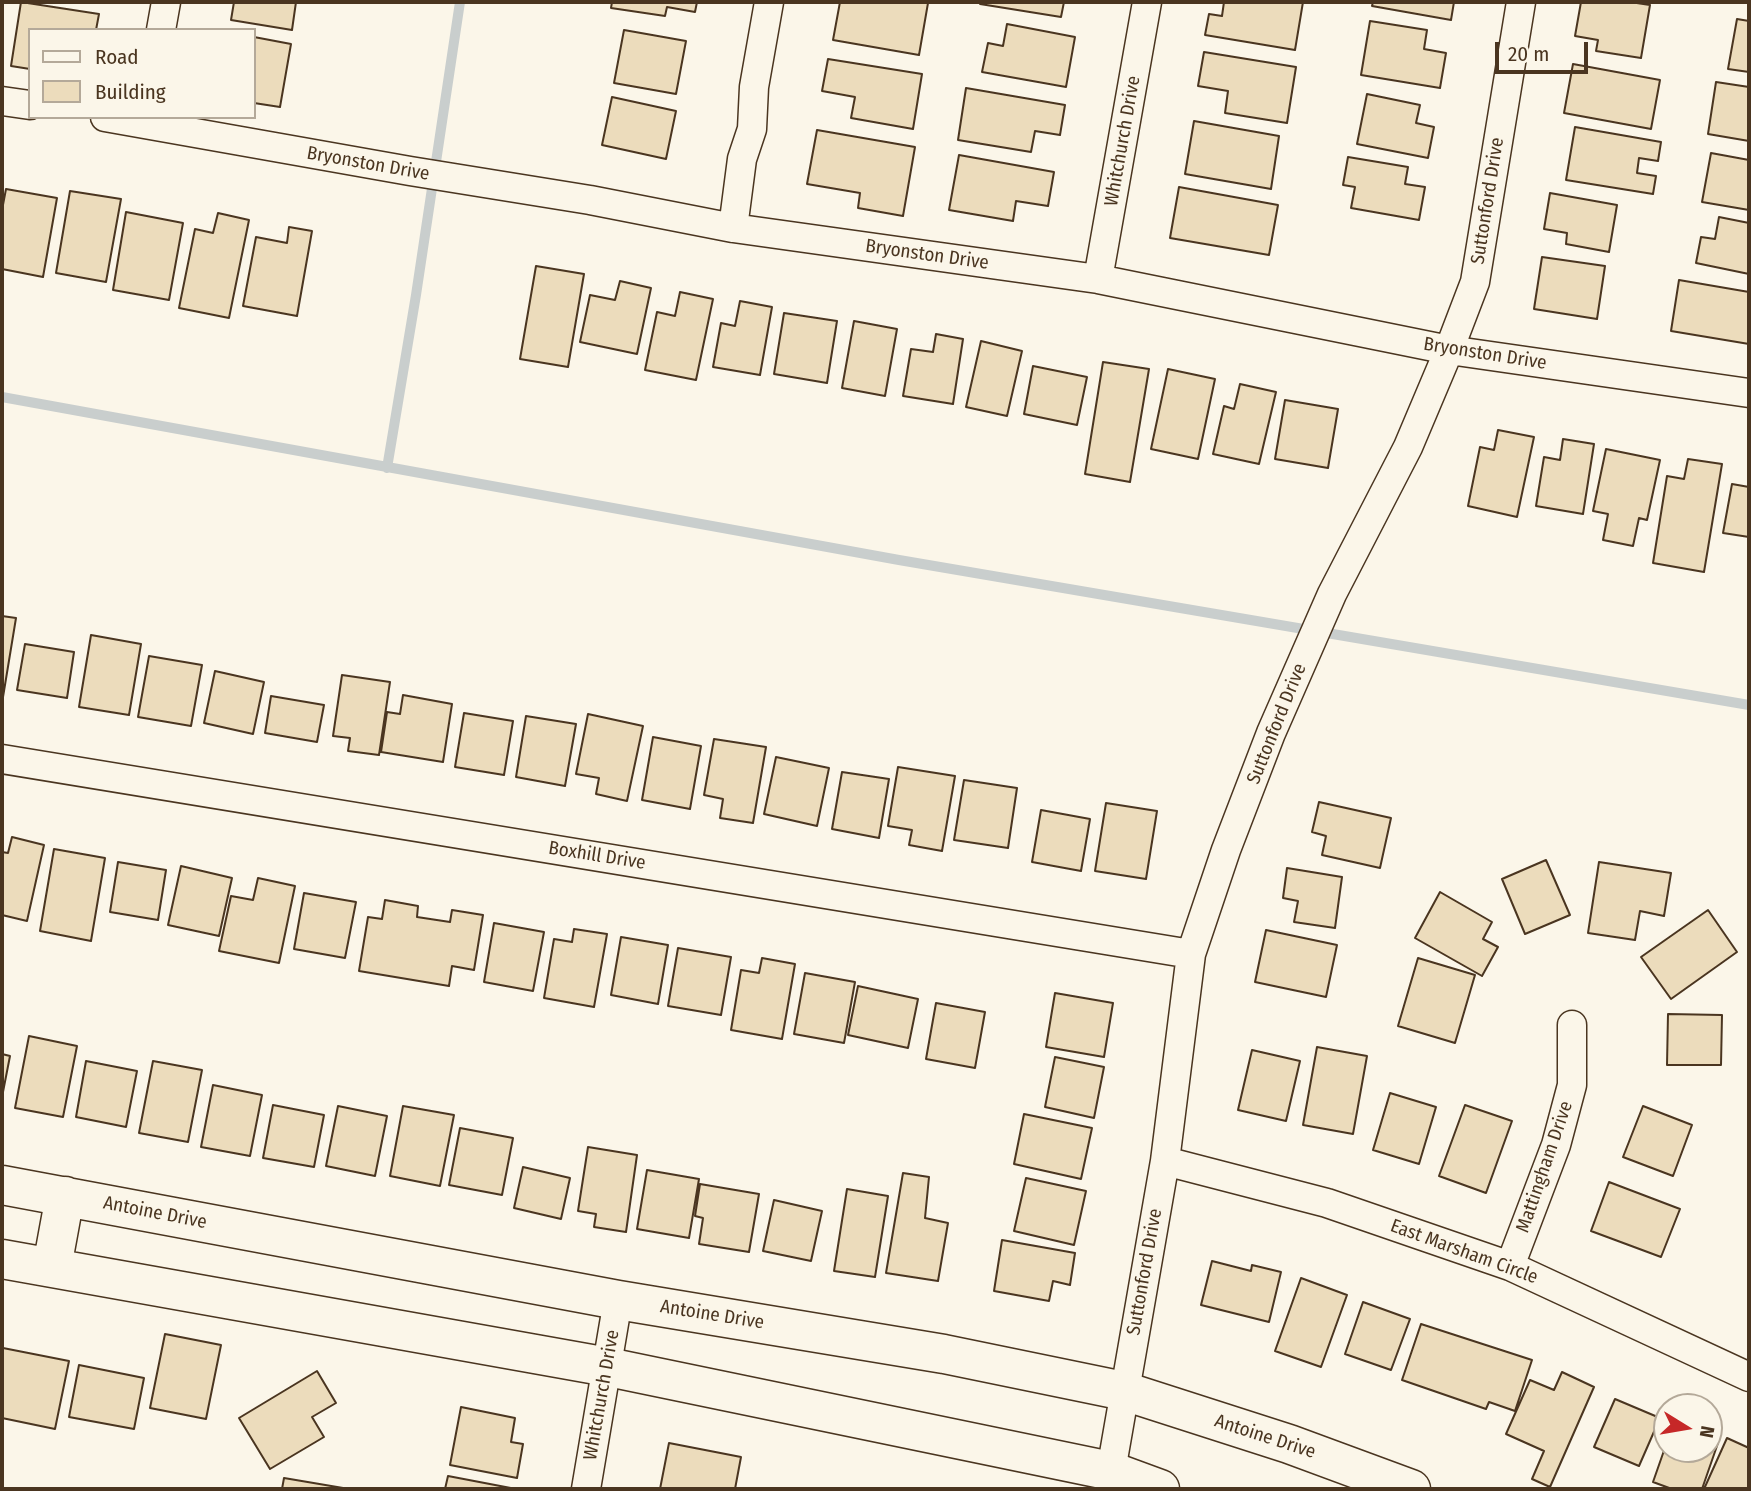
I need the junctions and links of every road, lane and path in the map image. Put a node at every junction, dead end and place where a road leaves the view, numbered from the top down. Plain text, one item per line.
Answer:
1 (166, 2) edge
2 (769, 2) edge
3 (1147, 2) edge
4 (1521, 2) edge
5 (161, 28) edge
6 (2, 101) edge
7 (28, 105) edge
8 (146, 120) edge
9 (733, 228) junction
10 (1098, 279) junction
11 (1449, 350) junction
12 (1749, 393) edge
13 (2, 759) edge
14 (1191, 954) junction
15 (1572, 1025) dead end
16 (1165, 1161) junction
17 (2, 1185) edge
18 (65, 1196) junction
19 (2, 1259) edge
20 (1510, 1266) junction
21 (52, 1267) junction
22 (618, 1300) junction
23 (608, 1367) junction
24 (1749, 1377) edge
25 (1124, 1391) junction
26 (1111, 1471) junction
27 (586, 1489) edge
28 (1160, 1489) edge
29 (1411, 1489) edge

1 - 5 street
2 - 9 street
3 - 10 street, Whitchurch Drive
4 - 11 street, Suttonford Drive
6 - 7 street
8 - 9 street, Bryonston Drive
9 - 10 street, Bryonston Drive
10 - 11 street, Bryonston Drive
11 - 12 street, Bryonston Drive
11 - 14 street, Suttonford Drive
13 - 14 street, Boxhill Drive
14 - 16 street, Suttonford Drive
15 - 20 street, Mattingham Drive
16 - 20 street, East Marsham Circle
16 - 25 street, Suttonford Drive
17 - 18 main road, Antoine Drive
18 - 21 main road
18 - 22 main road, Antoine Drive
19 - 21 main road
20 - 24 street, East Marsham Circle
21 - 23 main road
22 - 23 street, Whitchurch Drive
22 - 25 main road, Antoine Drive
23 - 26 main road
23 - 27 street, Whitchurch Drive
25 - 26 street, Suttonford Drive
25 - 29 main road, Antoine Drive
26 - 28 main road

